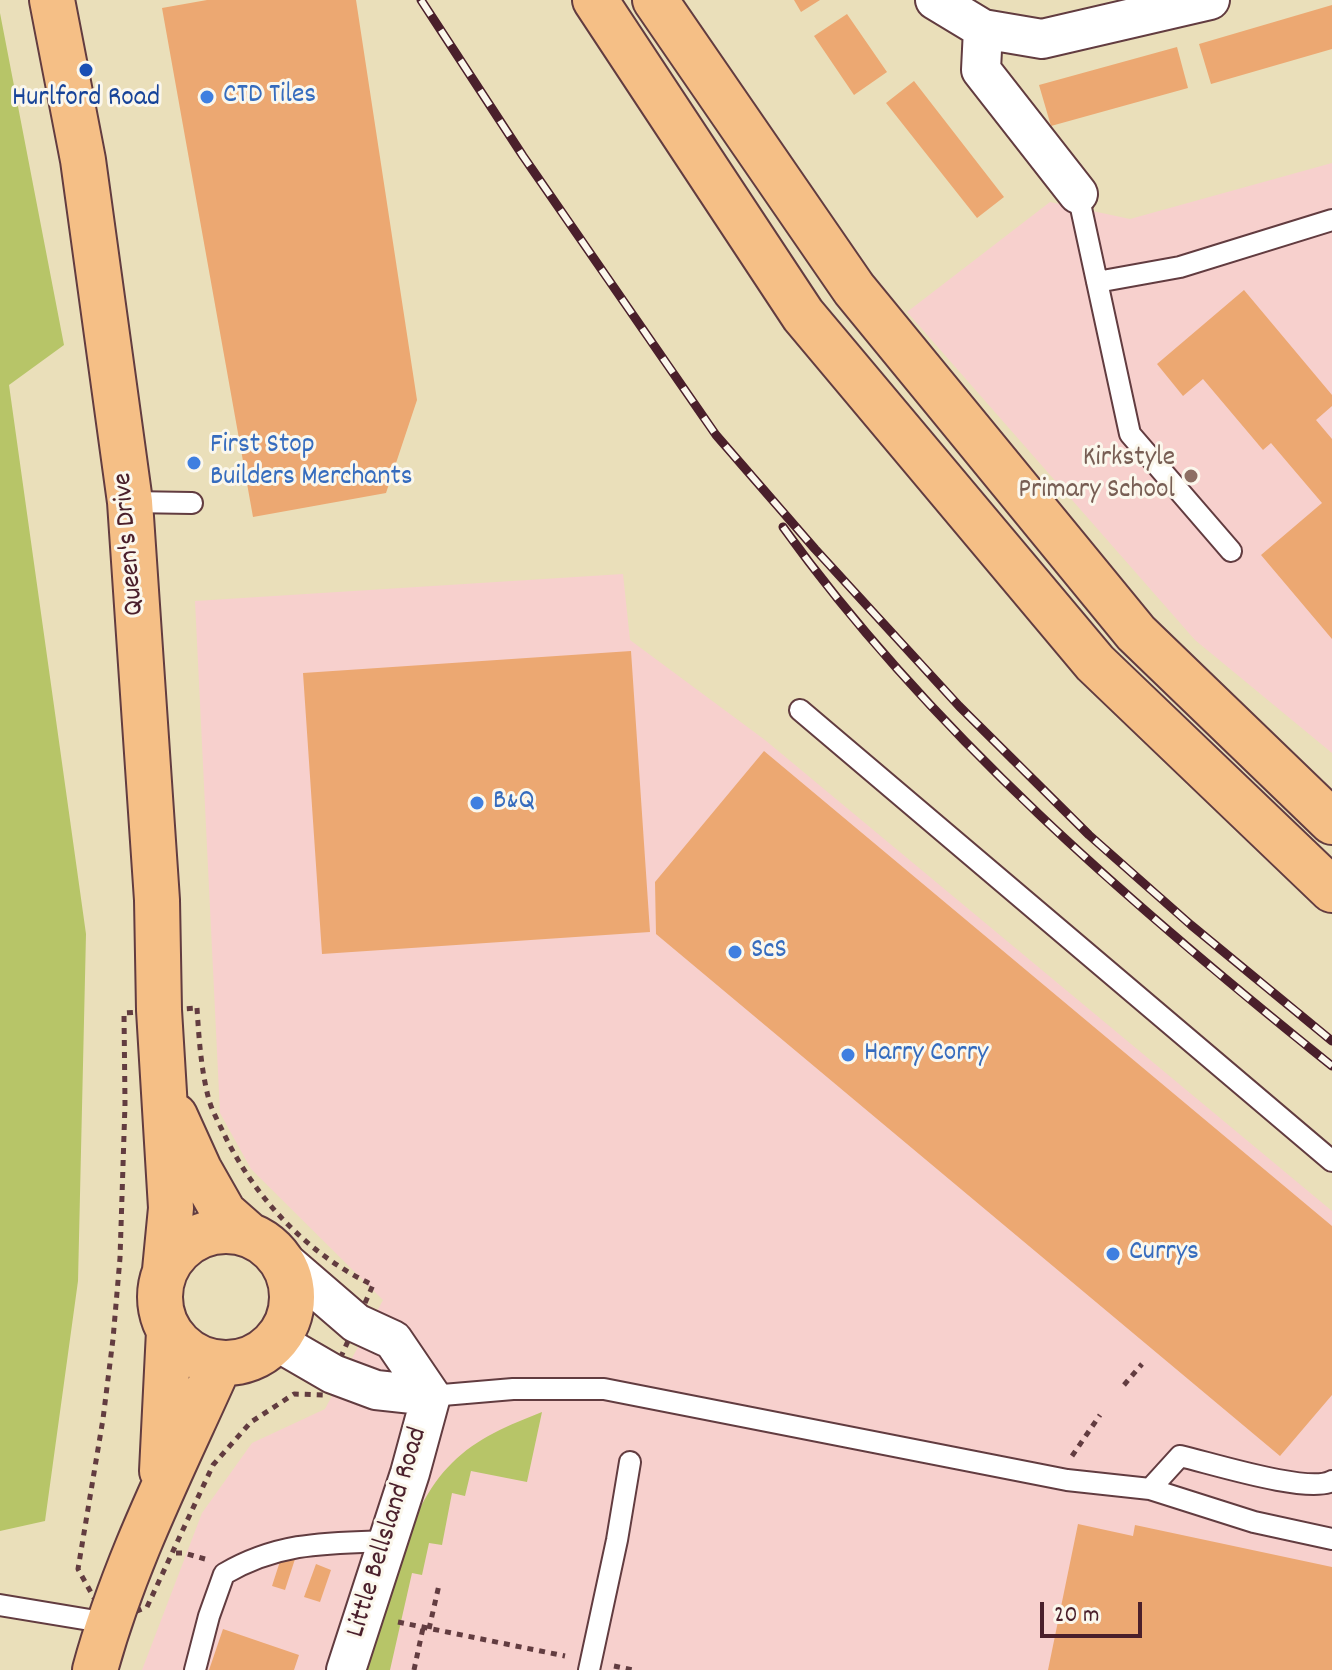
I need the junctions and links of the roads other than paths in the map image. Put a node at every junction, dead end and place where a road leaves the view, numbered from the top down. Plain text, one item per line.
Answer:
1 (52, 0) edge
2 (595, 0) edge
3 (655, 0) edge
4 (935, 0) edge
5 (1210, 0) edge
6 (983, 29) junction
7 (1078, 194) joint
8 (1332, 220) edge
9 (1097, 282) junction
10 (130, 502) junction
11 (192, 503) dead end
12 (1231, 551) dead end
13 (800, 710) dead end
14 (1332, 822) edge
15 (1332, 890) edge
16 (164, 1092) junction
17 (1332, 1161) edge
18 (262, 1244) junction
19 (165, 1270) junction
20 (169, 1331) junction
21 (276, 1341) junction
22 (220, 1363) junction
23 (431, 1396) junction
24 (630, 1462) dead end
25 (1332, 1481) edge
26 (1150, 1489) junction
27 (161, 1493) junction
28 (1332, 1539) edge
29 (388, 1541) junction
30 (0, 1605) edge
31 (108, 1623) junction
32 (582, 1664) edge
33 (95, 1670) edge
34 (195, 1670) edge
35 (346, 1670) edge

1 - 10 main road, Queen's Drive
2 - 15 main road
3 - 14 main road
4 - 6 street
5 - 6 street
6 - 7 street
7 - 9 lane
8 - 9 lane
9 - 12 lane
10 - 11 lane
10 - 16 main road, Queen's Drive
13 - 17 lane
16 - 18 main road, Queen's Drive
16 - 19 main road, Queen's Drive
18 - 19 main road
18 - 21 main road
18 - 23 street
19 - 20 main road
20 - 22 main road
20 - 27 main road
21 - 22 main road
21 - 23 street
22 - 27 main road
23 - 26 lane
23 - 29 street, Little Bellsland Road
24 - 32 lane
25 - 26 lane
26 - 28 lane
27 - 31 main road
29 - 34 lane
29 - 35 street, Little Bellsland Road
30 - 31 lane
31 - 33 main road

